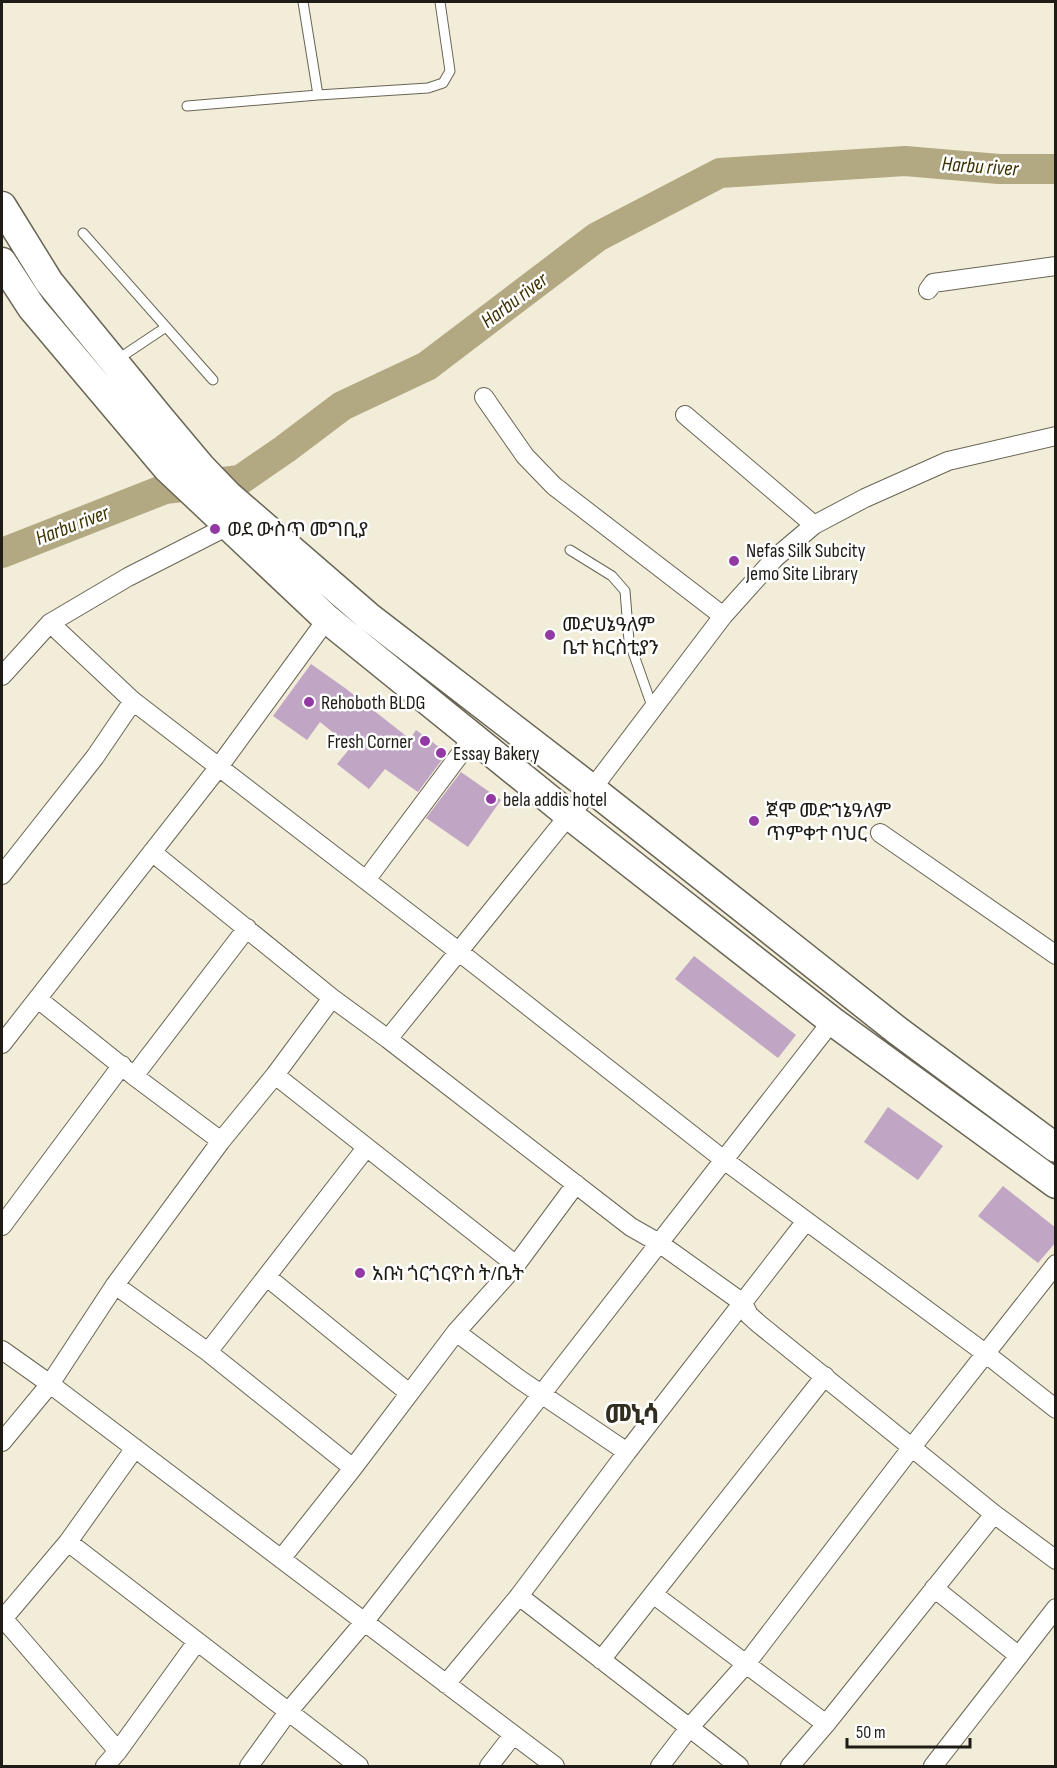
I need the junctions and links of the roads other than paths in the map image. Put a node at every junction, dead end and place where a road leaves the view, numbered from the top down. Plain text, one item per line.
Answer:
1 (303, 2) edge
2 (440, 2) edge
3 (318, 95) junction
4 (187, 106) dead end
5 (2, 206) edge
6 (83, 233) dead end
7 (2, 262) edge
8 (1056, 266) edge
9 (928, 290) dead end
10 (166, 327) junction
11 (113, 362) junction
12 (213, 380) dead end
13 (484, 397) dead end
14 (685, 415) dead end
15 (1056, 436) edge
16 (196, 479) junction
17 (234, 510) junction
18 (814, 525) junction
19 (570, 550) dead end
20 (723, 616) junction
21 (327, 619) junction
22 (50, 623) junction
23 (2, 676) edge
24 (134, 701) junction
25 (653, 709) junction
26 (473, 737) junction
27 (218, 768) junction
28 (592, 789) junction
29 (569, 815) junction
30 (880, 833) dead end
31 (152, 852) junction
32 (2, 875) edge
33 (366, 880) junction
34 (247, 928) junction
35 (458, 951) junction
36 (1056, 955) edge
37 (332, 998) junction
38 (38, 999) junction
39 (832, 1021) junction
40 (388, 1039) junction
41 (2, 1044) edge
42 (128, 1071) junction
43 (275, 1075) junction
44 (221, 1141) junction
45 (366, 1148) junction
46 (1056, 1148) edge
47 (724, 1160) junction
48 (576, 1184) junction
49 (1056, 1184) edge
50 (806, 1221) junction
51 (2, 1226) edge
52 (659, 1243) junction
53 (1056, 1264) edge
54 (516, 1265) junction
55 (267, 1277) junction
56 (115, 1285) junction
57 (743, 1303) junction
58 (456, 1332) junction
59 (2, 1350) edge
60 (208, 1352) junction
61 (985, 1353) junction
62 (825, 1376) junction
63 (50, 1384) junction
64 (409, 1393) junction
65 (542, 1394) junction
66 (1056, 1408) edge
67 (2, 1442) edge
68 (912, 1446) junction
69 (135, 1448) junction
70 (627, 1452) junction
71 (353, 1468) junction
72 (994, 1514) junction
73 (68, 1542) junction
74 (280, 1559) junction
75 (1056, 1560) edge
76 (934, 1588) junction
77 (653, 1594) junction
78 (519, 1596) junction
79 (1056, 1608) edge
80 (2, 1618) edge
81 (365, 1622) junction
82 (196, 1643) junction
83 (1019, 1656) junction
84 (601, 1660) junction
85 (746, 1664) junction
86 (446, 1684) junction
87 (288, 1712) junction
88 (826, 1724) junction
89 (689, 1728) junction
90 (513, 1735) junction
91 (118, 1751) junction
92 (105, 1767) edge
93 (249, 1767) edge
94 (359, 1767) edge
95 (489, 1767) edge
96 (555, 1767) edge
97 (660, 1767) edge
98 (739, 1767) edge
99 (790, 1767) edge
100 (933, 1767) edge

1 - 3 lane
2 - 3 lane
3 - 4 lane
5 - 11 main road
6 - 10 lane
7 - 16 main road
8 - 9 street
10 - 11 lane
10 - 12 lane
11 - 16 main road
13 - 20 street
14 - 18 street
15 - 18 street
16 - 17 main road
17 - 21 main road
17 - 22 street
17 - 28 main road
18 - 20 street
19 - 25 lane
20 - 25 street
21 - 26 main road
21 - 27 street
22 - 23 street
22 - 24 street
24 - 27 street
24 - 32 street
25 - 28 street
26 - 29 main road
26 - 33 street
27 - 31 street
27 - 33 street
28 - 29 street
28 - 46 main road
29 - 35 street
29 - 39 main road
30 - 36 street
31 - 34 street
31 - 38 street
33 - 35 street
34 - 37 street
34 - 42 street
35 - 40 street
35 - 47 street
37 - 40 street
37 - 43 street
38 - 41 street
38 - 42 street
39 - 47 street
39 - 49 main road
40 - 48 street
42 - 44 street
42 - 51 street
43 - 44 street
43 - 45 street
44 - 56 street
45 - 54 street
45 - 55 street
47 - 50 street
47 - 52 street
48 - 52 street
48 - 54 street
50 - 57 street
50 - 61 street
52 - 57 street
52 - 65 street
53 - 61 street
54 - 58 street
55 - 60 street
55 - 64 street
56 - 60 street
56 - 63 street
57 - 62 street
57 - 70 street
58 - 64 street
58 - 65 street
59 - 63 street
60 - 71 street
61 - 66 street
61 - 68 street
62 - 68 street
62 - 77 street
63 - 67 street
63 - 69 street
64 - 71 street
65 - 70 street
65 - 81 street
68 - 72 street
68 - 85 street
69 - 73 street
69 - 74 street
70 - 78 street
71 - 74 street
72 - 75 street
72 - 76 street
73 - 80 street
73 - 82 street
74 - 81 street
76 - 83 street
76 - 88 street
77 - 84 street
77 - 85 street
78 - 84 street
78 - 86 street
79 - 83 street
80 - 91 street
81 - 86 street
81 - 87 street
82 - 87 street
82 - 91 street
83 - 100 street
84 - 89 street
85 - 88 street
85 - 89 street
86 - 90 street
87 - 93 street
87 - 94 street
88 - 99 street
89 - 97 street
89 - 98 street
90 - 95 street
90 - 96 street
91 - 92 street

